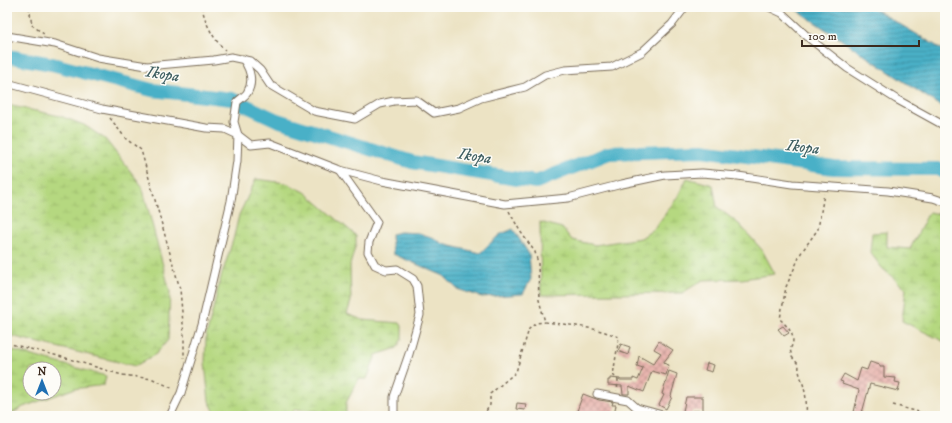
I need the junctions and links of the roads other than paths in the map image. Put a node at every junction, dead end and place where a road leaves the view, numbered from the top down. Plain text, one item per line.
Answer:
1 (685, 7) edge
2 (769, 7) edge
3 (7, 36) edge
4 (243, 59) junction
5 (264, 77) junction
6 (251, 81) junction
7 (7, 83) edge
8 (945, 126) edge
9 (238, 135) junction
10 (340, 170) junction
11 (945, 202) edge
12 (598, 394) dead end
13 (170, 416) edge
14 (394, 416) edge
15 (666, 416) edge

1 - 5 street
2 - 8 street
3 - 4 street
4 - 5 street
4 - 6 street
5 - 6 street
6 - 9 street
7 - 9 street
9 - 10 street
9 - 13 street
10 - 11 street
10 - 14 street
12 - 15 street

